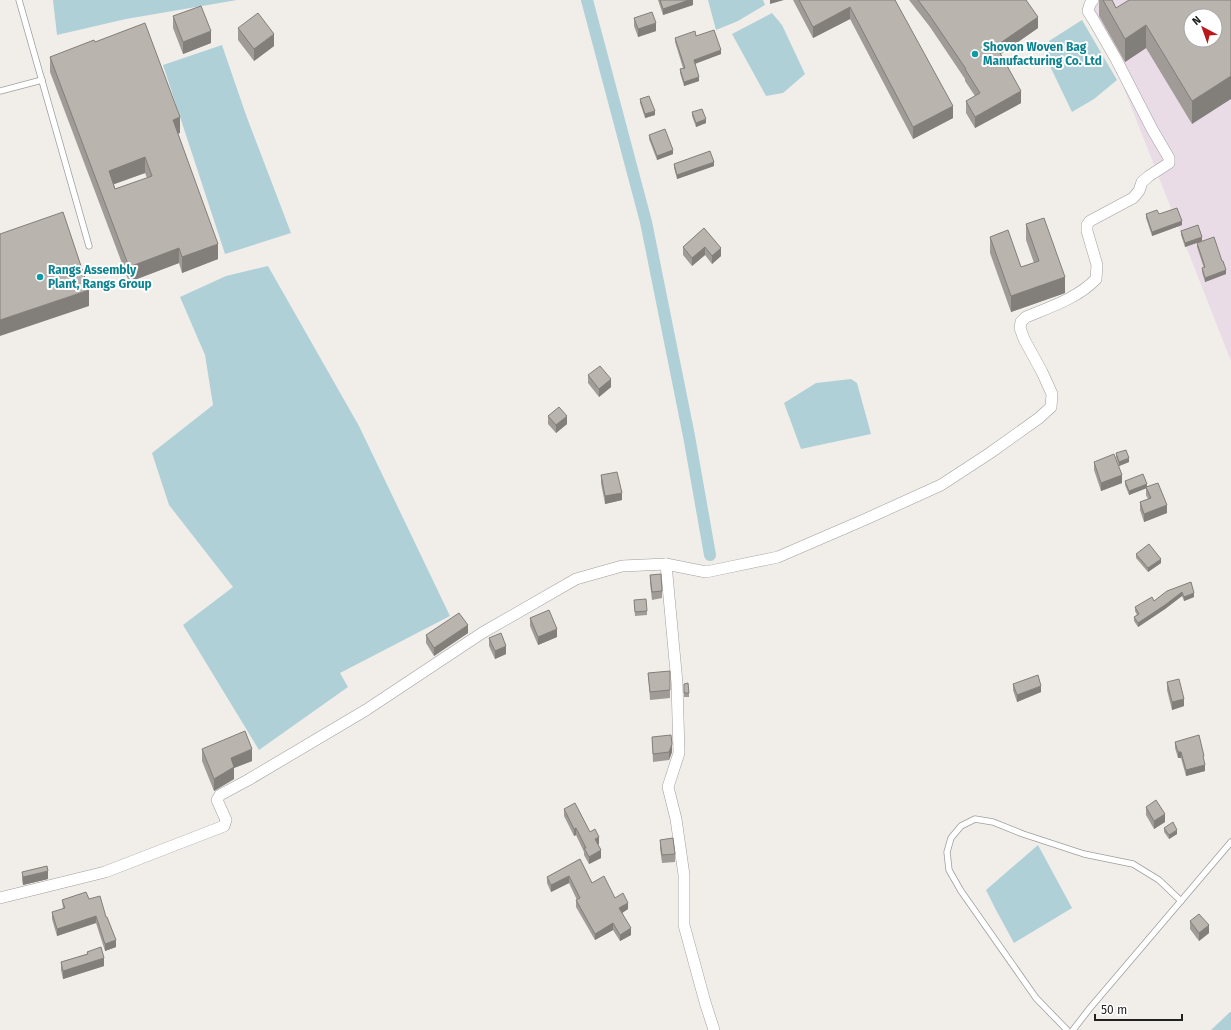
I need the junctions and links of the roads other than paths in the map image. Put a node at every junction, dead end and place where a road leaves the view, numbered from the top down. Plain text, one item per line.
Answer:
1 (19, 0) edge
2 (1093, 0) edge
3 (42, 80) junction
4 (0, 91) edge
5 (89, 246) dead end
6 (666, 564) junction
7 (1231, 842) edge
8 (0, 898) edge
9 (1181, 901) junction
10 (714, 1030) edge
11 (1067, 1030) edge
12 (1073, 1030) edge

1 - 3 lane
2 - 6 street
3 - 4 lane
3 - 5 lane
6 - 8 street
6 - 10 street
7 - 9 lane
9 - 11 lane
9 - 12 lane

